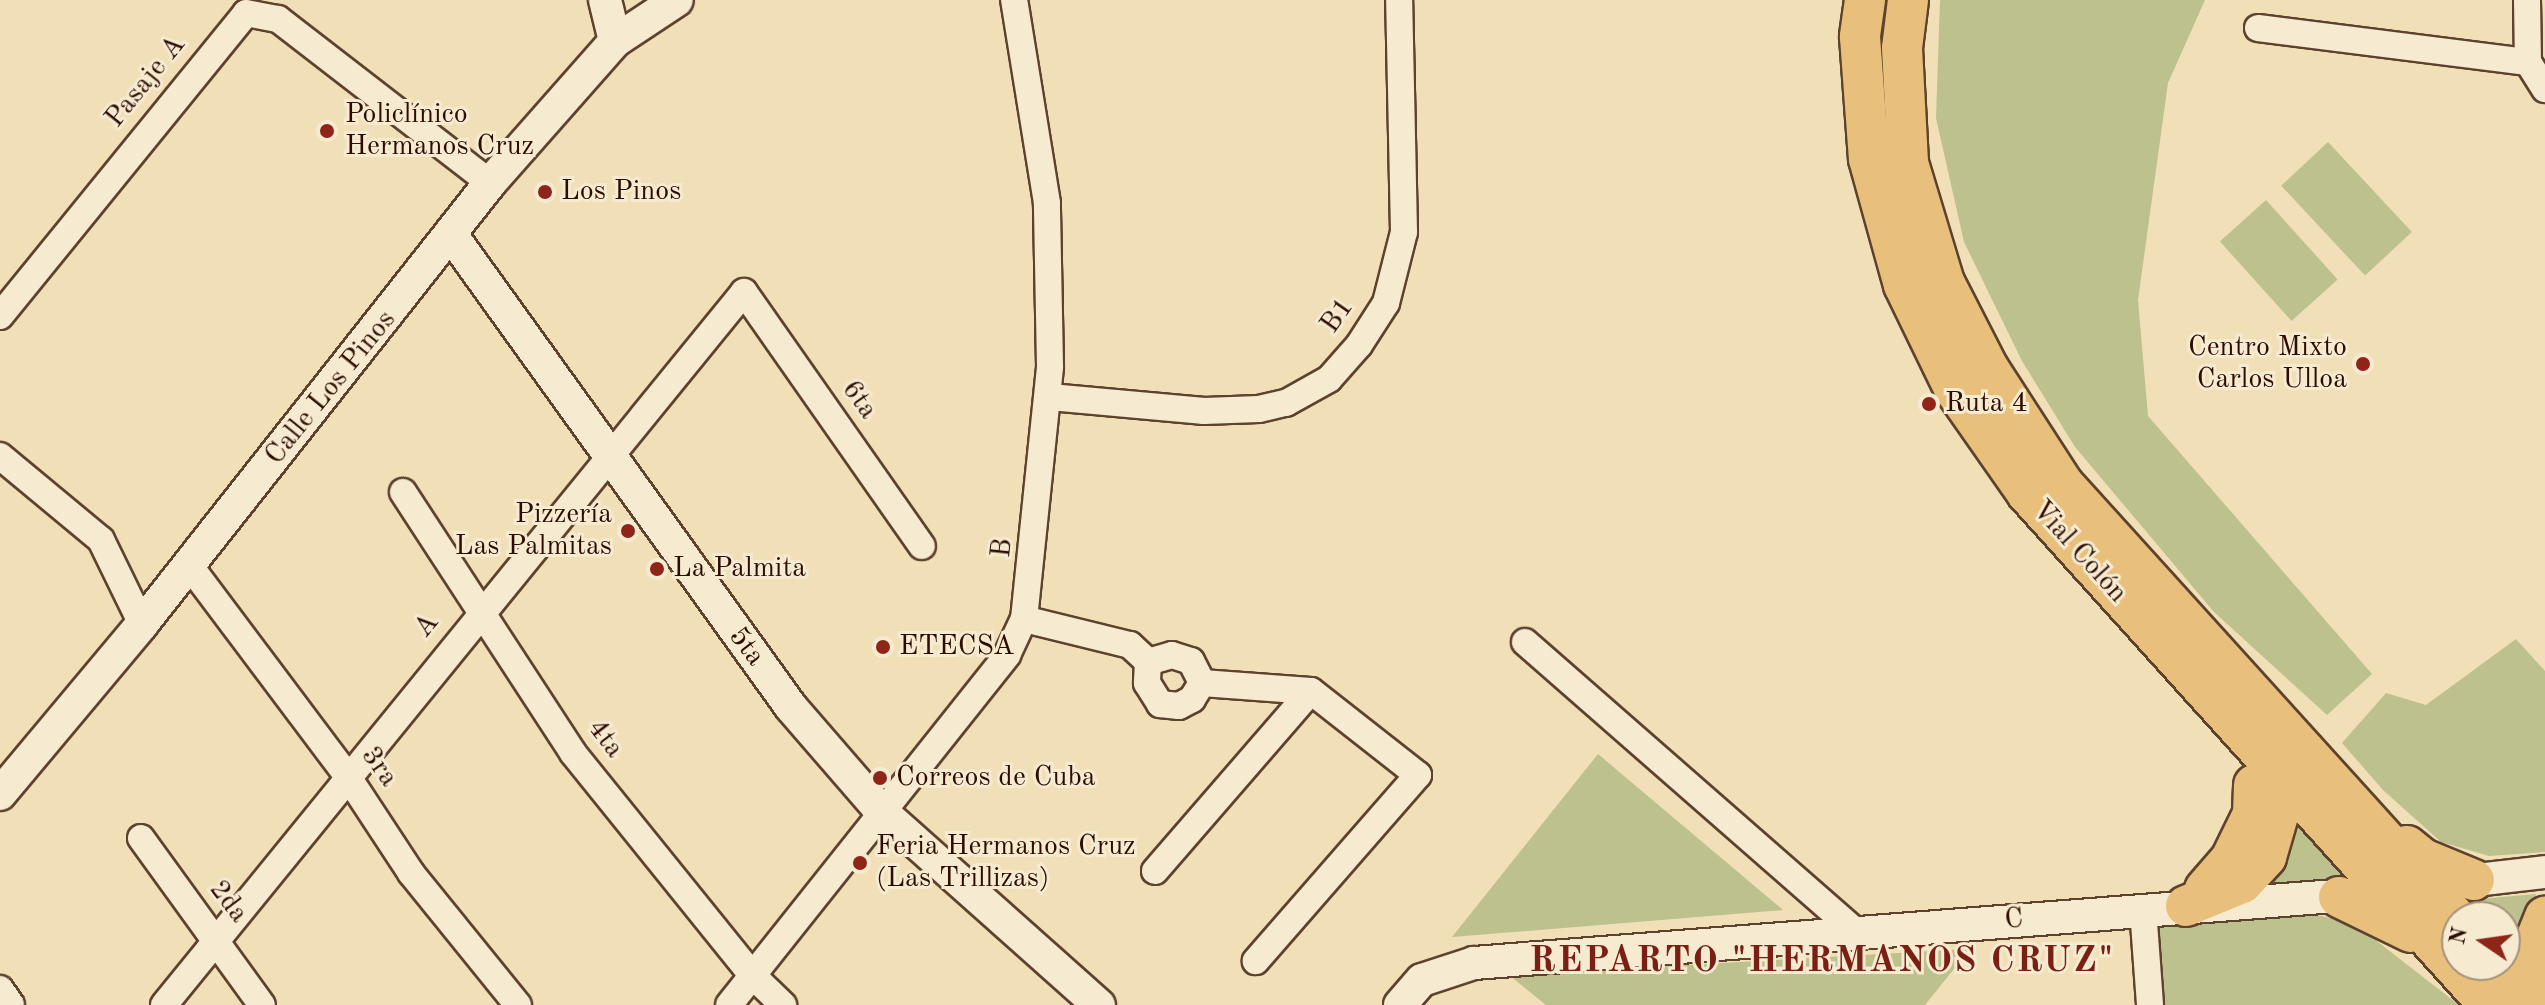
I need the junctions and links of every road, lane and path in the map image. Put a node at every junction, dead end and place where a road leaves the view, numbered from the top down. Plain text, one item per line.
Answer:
1 (605, 0) edge
2 (677, 0) edge
3 (1014, 0) edge
4 (1399, 0) edge
5 (1865, 0) edge
6 (1908, 0) edge
7 (2527, 0) edge
8 (2258, 28) dead end
9 (615, 41) junction
10 (2528, 62) junction
11 (2545, 89) edge
12 (490, 183) junction
13 (452, 236) junction
14 (744, 292) joint
15 (0, 316) edge
16 (1050, 397) junction
17 (610, 454) junction
18 (0, 456) edge
19 (403, 492) dead end
20 (922, 546) dead end
21 (189, 565) junction
22 (478, 613) junction
23 (1024, 619) junction
24 (142, 624) junction
25 (1525, 642) dead end
26 (1148, 662) junction
27 (1202, 683) junction
28 (1311, 691) junction
29 (2285, 732) junction
30 (2245, 738) junction
31 (2281, 775) junction
32 (348, 777) junction
33 (0, 794) edge
34 (2343, 794) junction
35 (881, 811) junction
36 (141, 838) dead end
37 (1155, 871) dead end
38 (2545, 872) edge
39 (2474, 880) junction
40 (2427, 886) junction
41 (2386, 889) junction
42 (2339, 897) junction
43 (2186, 906) junction
44 (2143, 909) junction
45 (2545, 916) edge
46 (2441, 918) edge
47 (2441, 929) edge
48 (2441, 932) edge
49 (1857, 933) junction
50 (217, 939) junction
51 (1256, 961) dead end
52 (753, 976) junction
53 (2475, 981) edge
54 (2512, 981) edge
55 (0, 989) edge
56 (11, 1005) edge
57 (164, 1005) edge
58 (262, 1005) edge
59 (518, 1005) edge
60 (729, 1005) edge
61 (783, 1005) edge
62 (1099, 1005) edge
63 (1400, 1005) edge
64 (2150, 1005) edge
65 (2489, 1005) edge
66 (2533, 1005) edge

1 - 9 street
2 - 9 street, Calle Los Pinos
3 - 16 street, B
4 - 16 street, B1
5 - 30 main road, Vial Colón
6 - 29 main road, Vial Colón
7 - 10 street
8 - 10 street
9 - 12 street, Calle Los Pinos
10 - 11 street
12 - 13 street, Calle Los Pinos
12 - 15 street, Pasaje A
13 - 17 street, 5ta
13 - 21 street, Calle Los Pinos
14 - 17 street, A
14 - 20 street, 6ta
16 - 23 street, B
17 - 22 street, A
17 - 35 street, 5ta
18 - 24 street
19 - 22 street, 4ta
21 - 24 street, Calle Los Pinos
21 - 32 street, 3ra
22 - 32 street, A
22 - 52 street, 4ta
23 - 26 street
23 - 35 street, B
24 - 33 street, Calle Los Pinos
25 - 49 street
26 - 27 street
26 - 27 street
27 - 28 street
28 - 37 street
28 - 51 street
29 - 31 main road
29 - 34 main road, Vial Colón
30 - 31 main road, Vial Colón
30 - 43 main road
31 - 41 main road, Vial Colón
31 - 43 main road
32 - 50 street, A
32 - 59 street, 3ra
34 - 39 main road
34 - 40 main road, Vial Colón
35 - 52 street, B
35 - 62 street, 5ta
36 - 50 street, 2da
38 - 39 street, C
39 - 40 street, C
40 - 41 street, C
40 - 46 main road, Vial Colón
41 - 42 street, C
41 - 47 main road, Vial Colón
42 - 43 street, C
42 - 48 main road
43 - 44 street, C
44 - 49 street, C
44 - 64 street
45 - 66 main road
49 - 63 street, C
50 - 57 street, A
50 - 58 street, 2da
52 - 60 street, B
52 - 61 street, 4ta
53 - 65 main road, Vial Colón
54 - 66 main road
55 - 56 street

